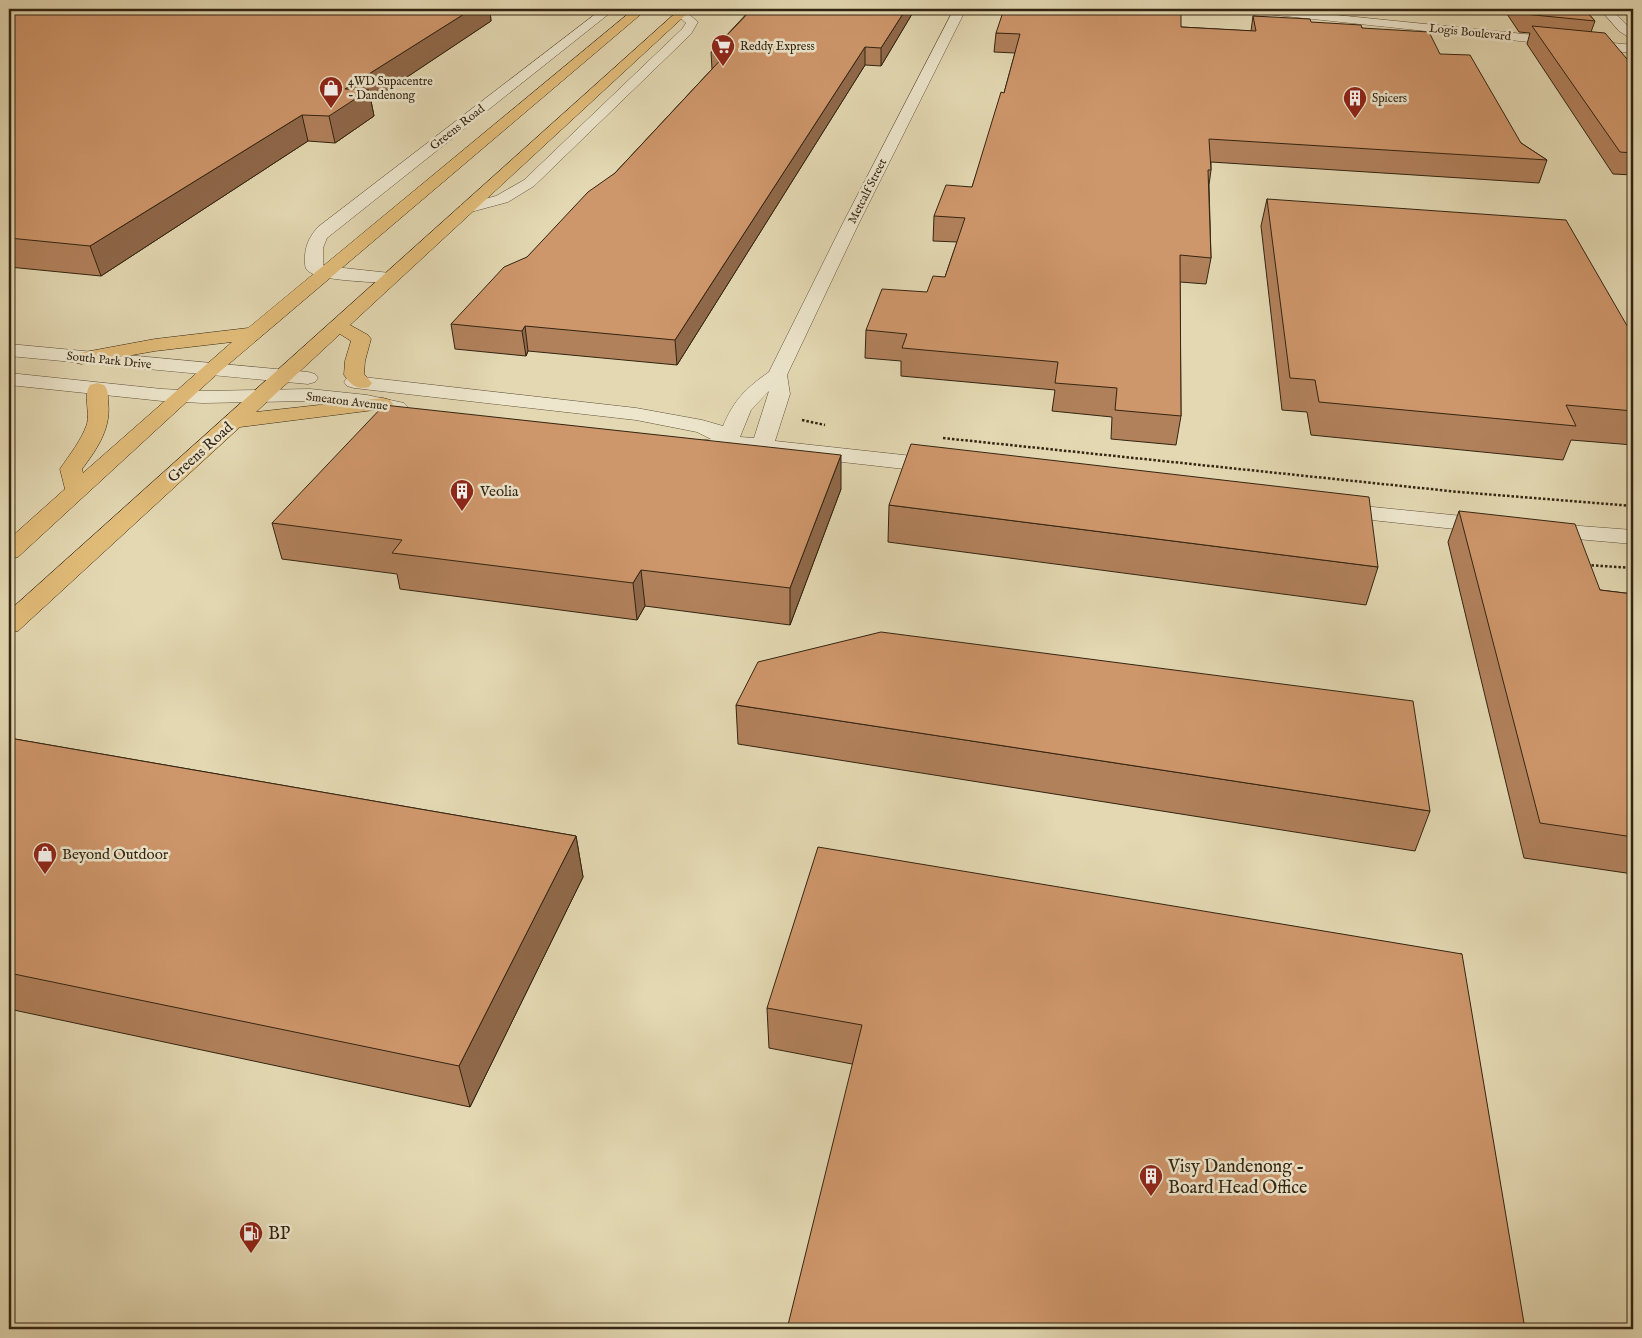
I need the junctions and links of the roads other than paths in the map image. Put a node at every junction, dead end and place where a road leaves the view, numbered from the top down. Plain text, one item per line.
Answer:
1 (609, 9) edge
2 (641, 9) edge
3 (960, 9) edge
4 (1247, 9) edge
5 (1606, 9) edge
6 (684, 11) edge
7 (582, 29) junction
8 (1628, 33) edge
9 (608, 36) junction
10 (1610, 47) junction
11 (1633, 49) edge
12 (467, 208) junction
13 (327, 273) junction
14 (390, 278) junction
15 (339, 326) junction
16 (255, 333) junction
17 (9, 350) edge
18 (81, 358) junction
19 (210, 370) junction
20 (777, 375) junction
21 (284, 376) junction
22 (9, 379) edge
23 (362, 383) junction
24 (97, 388) junction
25 (262, 395) junction
26 (181, 396) junction
27 (383, 404) junction
28 (415, 413) edge
29 (234, 421) junction
30 (727, 442) junction
31 (762, 446) junction
32 (667, 449) edge
33 (957, 468) edge
34 (77, 490) junction
35 (1308, 508) edge
36 (1633, 537) edge
37 (9, 552) edge
38 (9, 625) edge

1 - 7 street, Greens Road
2 - 9 main road, Greens Road
3 - 20 street, Metcalf Street
4 - 10 street, Logis Boulevard
5 - 8 street
6 - 12 main road, Greens Road
6 - 12 street, Greens Road
7 - 9 street
7 - 13 street, Greens Road
8 - 10 street
9 - 13 main road, Greens Road
10 - 11 street, Logis Boulevard
12 - 14 main road, Greens Road
13 - 14 street
13 - 16 main road, Greens Road
14 - 15 main road, Greens Road
15 - 21 main road, Greens Road
15 - 23 main road
16 - 18 main road
16 - 19 main road, Greens Road
17 - 18 street, South Park Drive
18 - 19 street, South Park Drive
19 - 21 street, South Park Drive
19 - 26 main road, Greens Road
20 - 30 street, Metcalf Street
20 - 31 street, Metcalf Street
21 - 23 street, Smeaton Avenue
21 - 25 main road, Greens Road
22 - 24 street, South Park Drive
23 - 30 street, Smeaton Avenue
24 - 26 street, South Park Drive
24 - 34 main road
25 - 26 street, South Park Drive
25 - 27 street, Smeaton Avenue
25 - 29 main road, Greens Road
26 - 34 main road, Greens Road
27 - 28 street, Smeaton Avenue
27 - 29 main road
29 - 38 main road, Greens Road
30 - 31 street, Smeaton Avenue
30 - 32 street, Smeaton Avenue
31 - 33 street, Smeaton Avenue
34 - 37 main road, Greens Road
35 - 36 street

